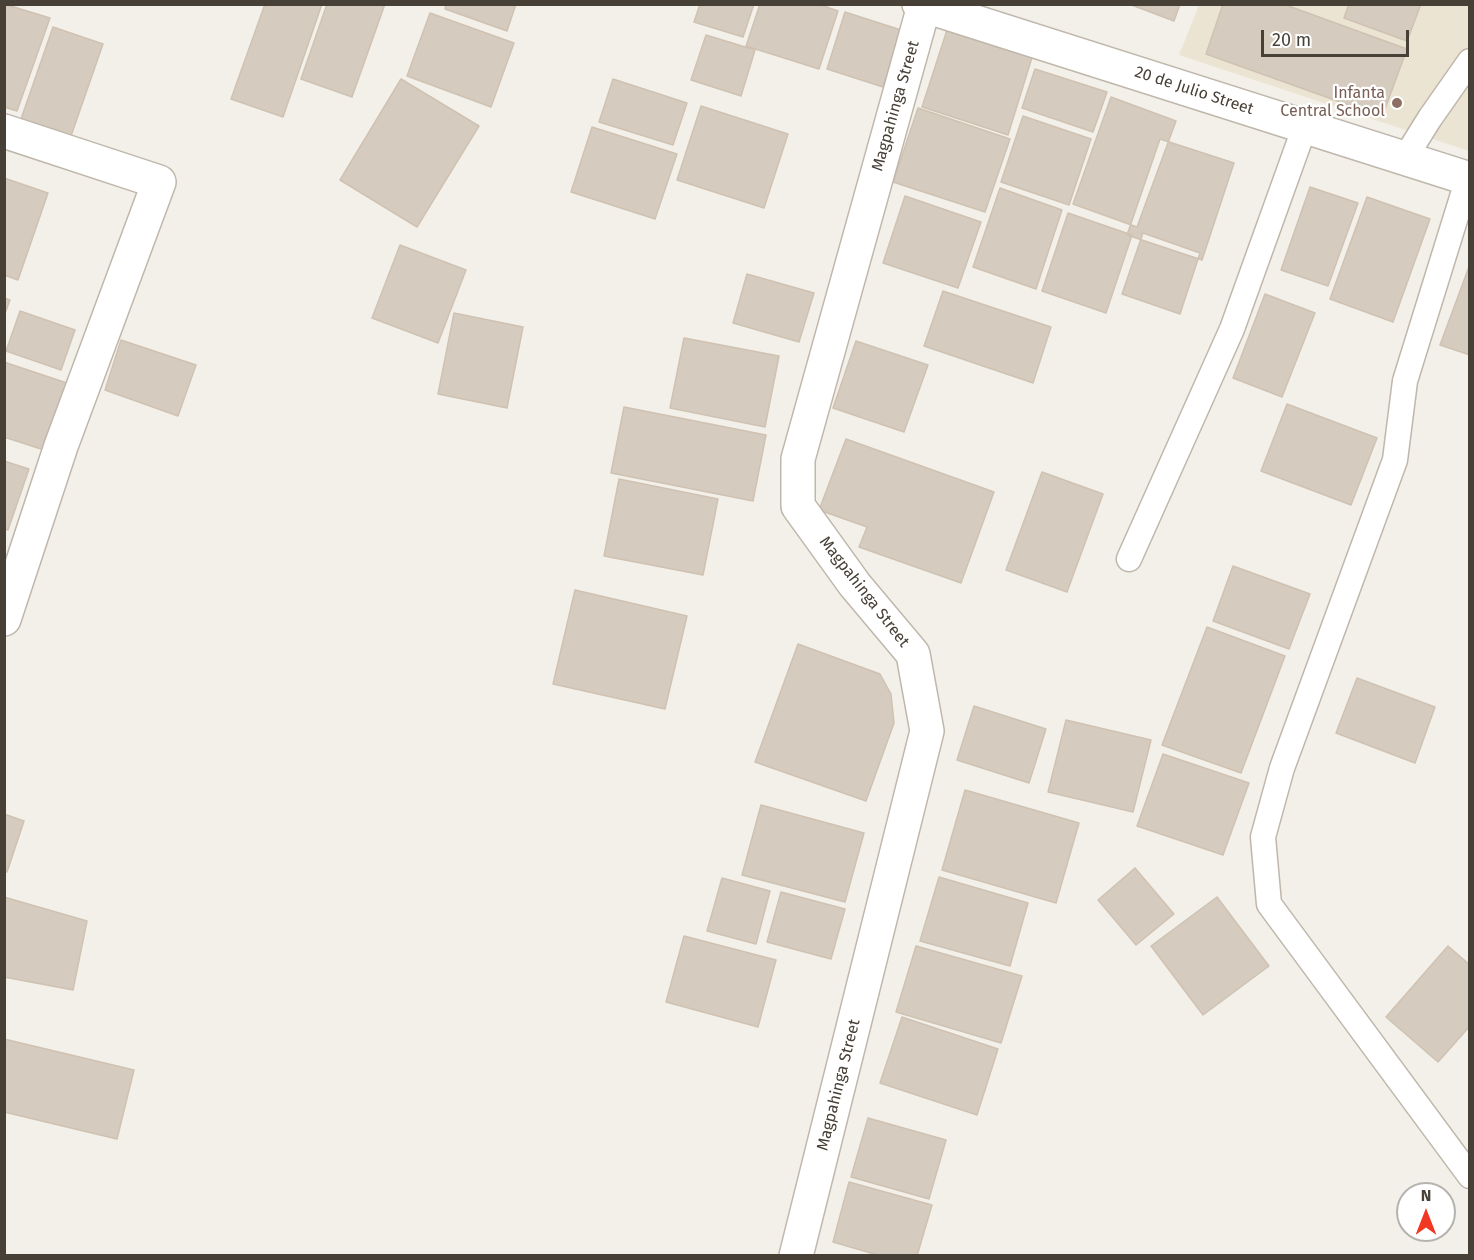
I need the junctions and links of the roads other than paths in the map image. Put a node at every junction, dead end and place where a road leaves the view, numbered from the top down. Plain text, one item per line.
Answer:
1 (921, 5) edge
2 (1470, 61) edge
3 (1305, 126) junction
4 (4, 131) edge
5 (1405, 159) junction
6 (1469, 178) edge
7 (1129, 559) dead end
8 (4, 619) edge
9 (1470, 1176) edge
10 (796, 1256) edge

1 - 3 street, 20 de Julio Street
1 - 10 street, Magpahinga Street
2 - 5 lane
3 - 5 street, 20 de Julio Street
3 - 7 lane
4 - 8 street
5 - 6 street, 20 de Julio Street
6 - 9 lane

